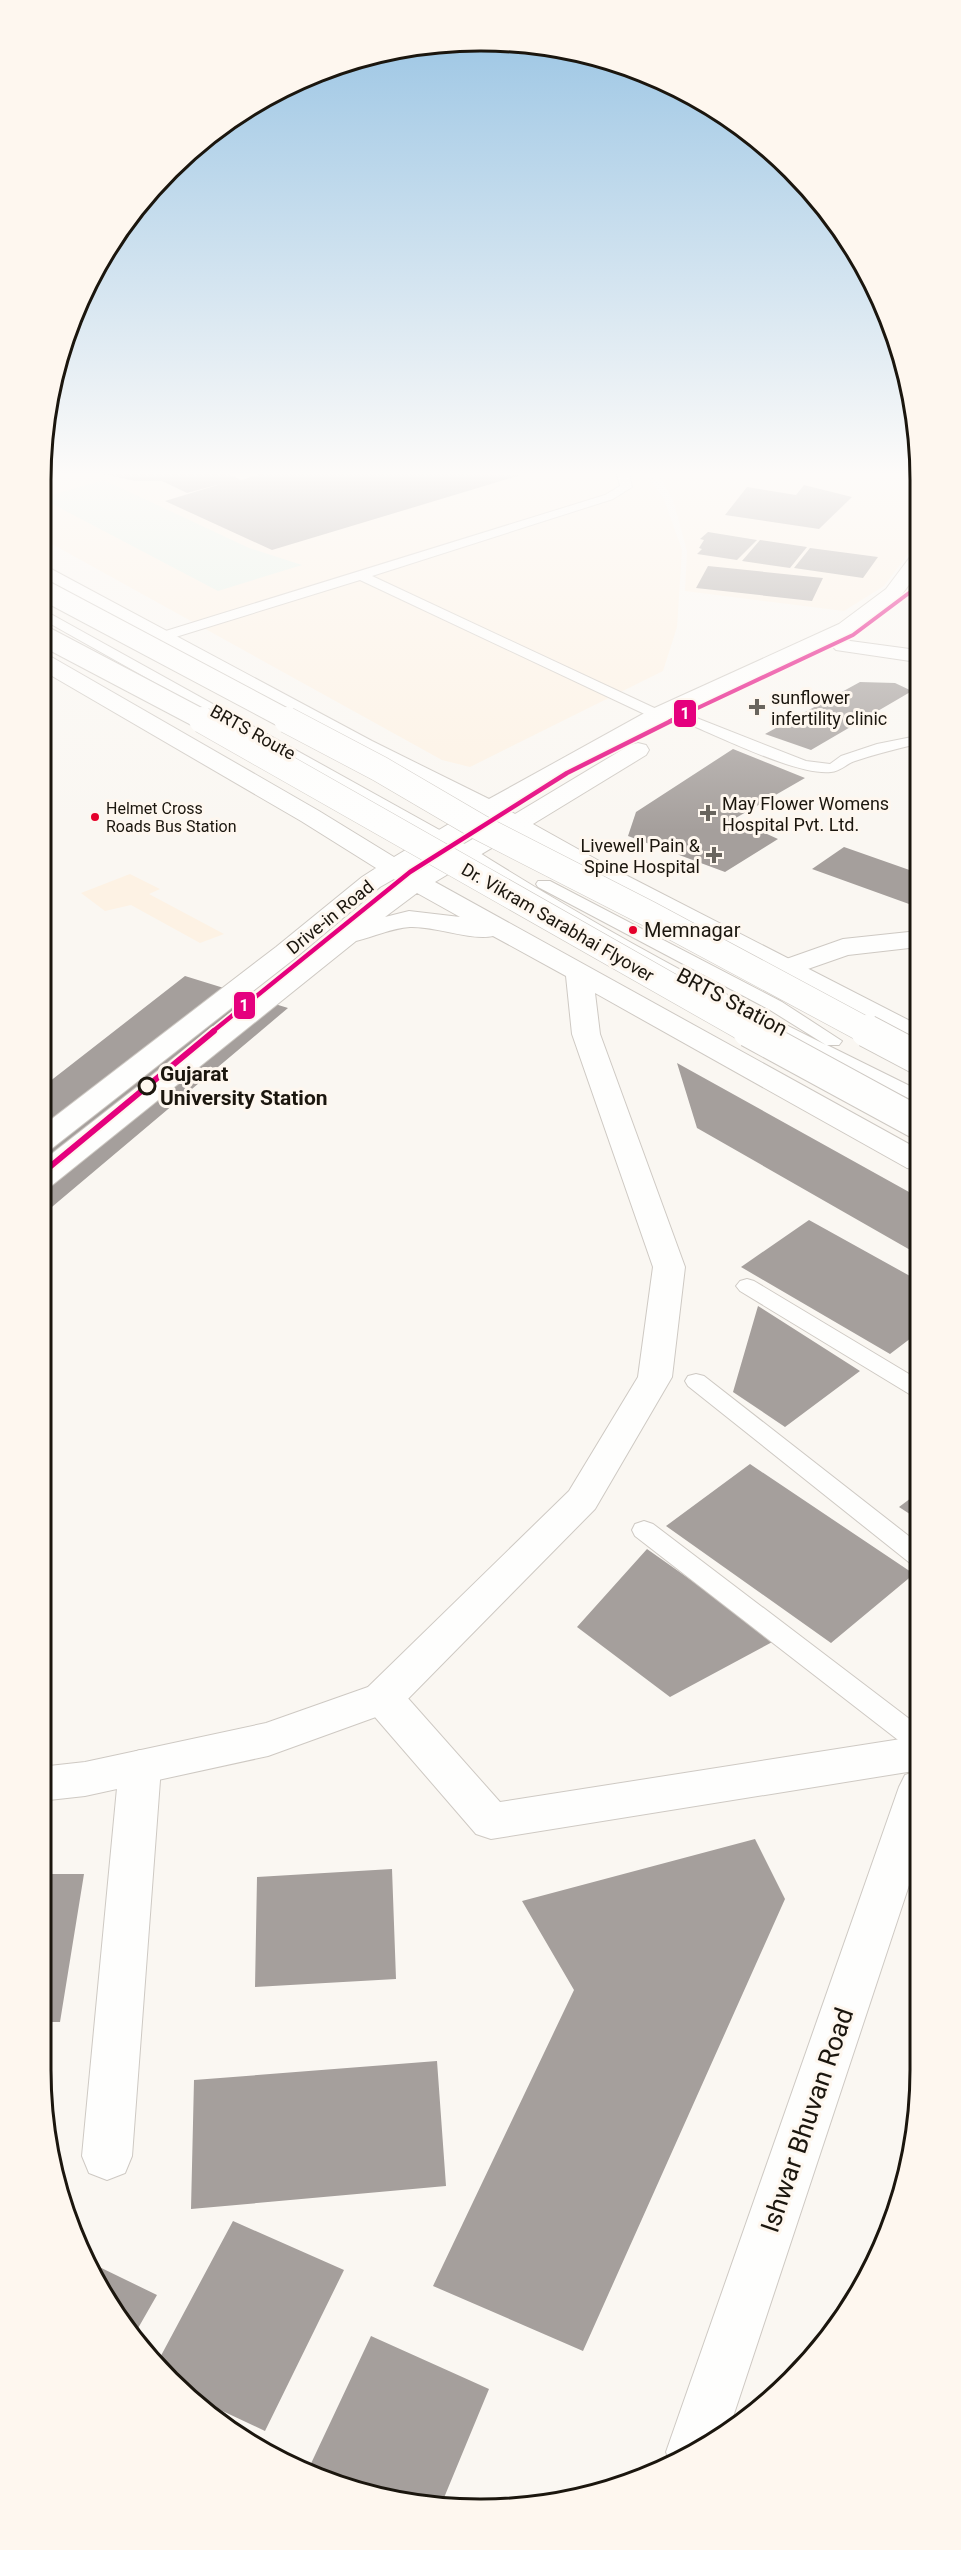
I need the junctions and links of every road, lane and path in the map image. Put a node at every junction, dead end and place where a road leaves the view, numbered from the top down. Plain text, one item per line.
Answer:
1 (82, 593) edge
2 (305, 593) edge
3 (397, 593) edge
4 (893, 593) edge
5 (51, 594) edge
6 (910, 605) edge
7 (51, 618) edge
8 (160, 637) junction
9 (51, 640) edge
10 (843, 646) junction
11 (910, 655) edge
12 (51, 666) edge
13 (658, 715) junction
14 (689, 719) junction
15 (910, 741) edge
16 (489, 809) junction
17 (515, 824) junction
18 (442, 838) junction
19 (466, 851) junction
20 (405, 875) junction
21 (346, 935) junction
22 (519, 938) junction
23 (910, 940) edge
24 (785, 969) junction
25 (579, 972) junction
26 (910, 1032) edge
27 (910, 1054) edge
28 (910, 1092) edge
29 (910, 1119) edge
30 (51, 1134) edge
31 (910, 1157) edge
32 (51, 1170) edge
33 (747, 1286) dead end
34 (696, 1381) dead end
35 (910, 1385) edge
36 (644, 1530) dead end
37 (910, 1550) edge
38 (383, 1698) junction
39 (910, 1734) edge
40 (910, 1755) edge
41 (140, 1767) junction
42 (51, 1783) edge
43 (910, 1816) edge
44 (107, 2156) dead end
45 (698, 2439) edge

1 - 8 main road
2 - 8 lane
3 - 13 lane
4 - 13 main road, Drive-in Road
5 - 27 main road, bridge
6 - 10 main road
7 - 18 lane, BRTS Route
8 - 16 main road
9 - 29 main road, Dr. Vikram Sarabhai Flyover, bridge
10 - 11 main road
10 - 14 main road
12 - 20 main road
13 - 16 main road, Drive-in Road
14 - 15 lane
14 - 17 main road
16 - 17 main road
16 - 18 main road, Drive-in Road
17 - 19 main road
17 - 24 main road
18 - 19 lane, BRTS Route
18 - 20 main road, Drive-in Road
19 - 20 main road
19 - 28 lane, BRTS Station
20 - 21 main road
20 - 22 main road
20 - 30 main road, Drive-in Road
21 - 22 main road
21 - 32 main road
22 - 25 main road
23 - 24 main road
24 - 26 main road
25 - 31 main road
25 - 38 main road
33 - 35 lane
34 - 37 lane
36 - 39 lane
38 - 40 main road
38 - 41 main road
41 - 42 main road
41 - 44 main road
43 - 45 main road, Ishwar Bhuvan Road

